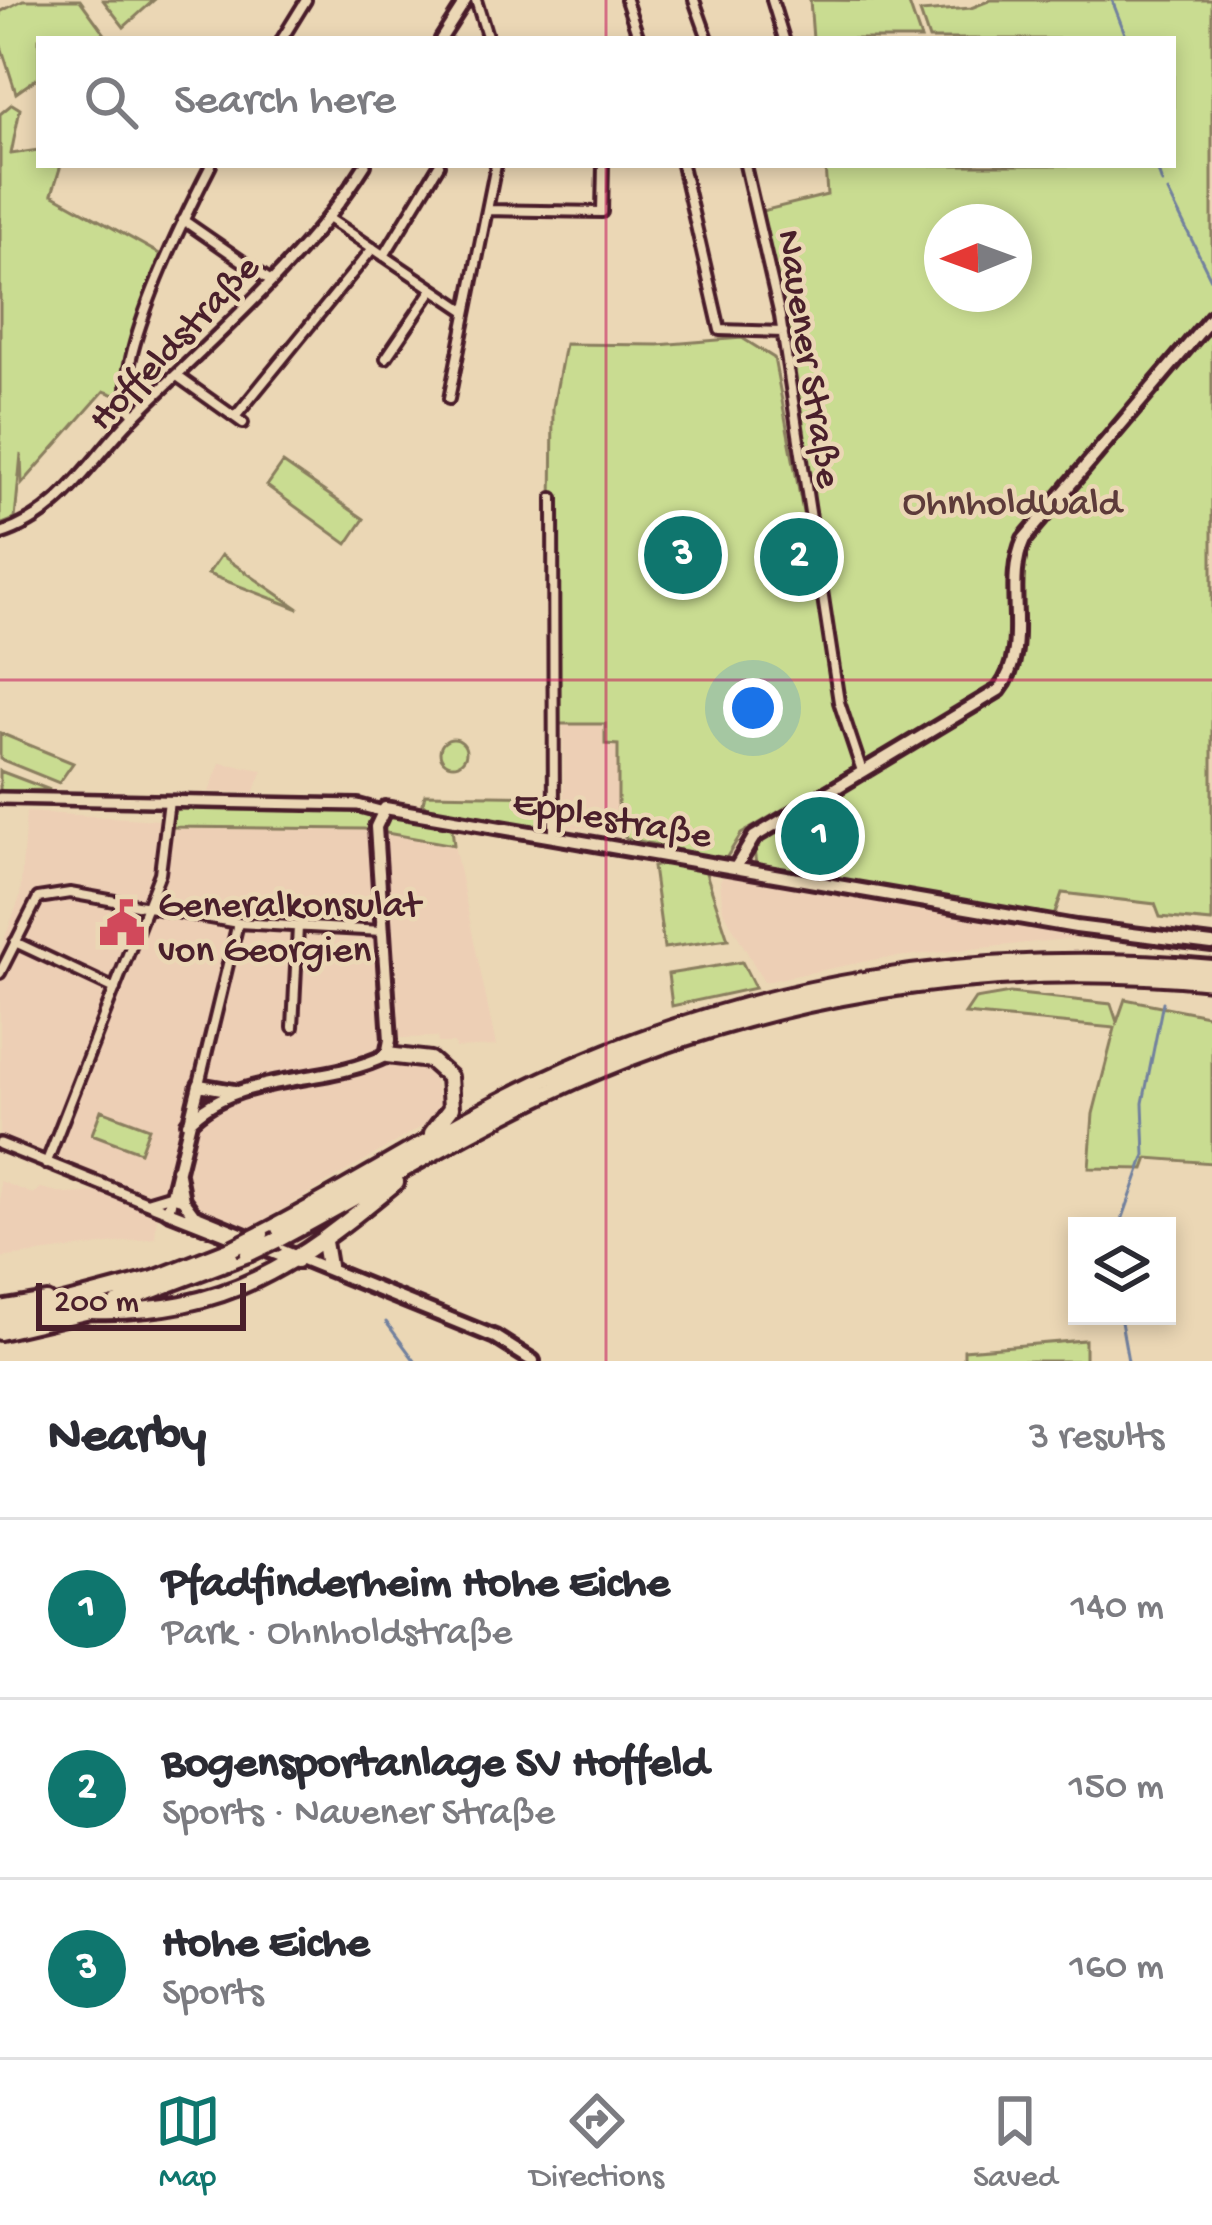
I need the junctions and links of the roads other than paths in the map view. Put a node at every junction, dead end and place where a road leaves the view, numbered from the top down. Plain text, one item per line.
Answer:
1 (306, 0) edge
2 (466, 0) edge
3 (476, 0) edge
4 (626, 0) edge
5 (694, 0) edge
6 (772, 0) edge
7 (284, 36) edge
8 (443, 36) edge
9 (487, 36) edge
10 (638, 36) edge
11 (707, 36) edge
12 (783, 36) edge
13 (209, 168) edge
14 (363, 168) edge
15 (437, 168) edge
16 (495, 168) edge
17 (603, 168) edge
18 (683, 168) edge
19 (746, 168) edge
20 (487, 210) junction
21 (328, 218) junction
22 (183, 220) junction
23 (373, 248) junction
24 (384, 256) junction
25 (271, 281) junction
26 (433, 289) junction
27 (466, 311) junction
28 (1212, 317) edge
29 (783, 336) junction
30 (386, 358) dead end
31 (178, 376) junction
32 (449, 399) dead end
33 (134, 415) junction
34 (553, 498) dead end
35 (0, 534) edge
36 (862, 771) junction
37 (0, 798) edge
38 (169, 801) junction
39 (380, 811) junction
40 (554, 834) junction
41 (736, 867) junction
42 (147, 908) junction
43 (238, 923) junction
44 (298, 927) junction
45 (382, 931) junction
46 (15, 942) junction
47 (1212, 944) edge
48 (1212, 968) edge
49 (1140, 969) junction
50 (0, 973) edge
51 (1212, 981) edge
52 (116, 989) junction
53 (293, 1027) dead end
54 (387, 1054) junction
55 (199, 1084) junction
56 (237, 1091) junction
57 (188, 1123) junction
58 (0, 1144) edge
59 (421, 1153) junction
60 (46, 1164) junction
61 (177, 1168) junction
62 (168, 1196) junction
63 (183, 1200) junction
64 (147, 1202) junction
65 (168, 1211) junction
66 (324, 1242) junction
67 (283, 1247) junction
68 (331, 1269) junction
69 (92, 1304) junction
70 (12, 1318) edge
71 (533, 1361) edge

1 - 7 street
2 - 8 street
3 - 9 street
4 - 10 street
5 - 11 street
6 - 12 street
13 - 22 street
14 - 21 street, Hoffeldstraße
15 - 24 street
16 - 20 street
17 - 20 street
18 - 29 street
19 - 29 street, Nauener Straße
20 - 27 street
21 - 23 street
21 - 25 street, Hoffeldstraße
22 - 25 street
22 - 33 street
23 - 24 street
23 - 31 street
24 - 26 street
25 - 31 street, Hoffeldstraße
26 - 27 street
26 - 30 street
27 - 32 street
28 - 36 main road
29 - 36 street, Nauener Straße
31 - 33 street, Hoffeldstraße
33 - 35 street, Hoffeldstraße
34 - 40 street
36 - 41 main road
37 - 38 street, Epplestraße
38 - 39 street, Epplestraße
38 - 42 street
39 - 40 main road, Epplestraße
39 - 45 main road
40 - 41 main road, Epplestraße
41 - 47 main road, Epplestraße
42 - 43 street
42 - 46 street
42 - 52 street
43 - 44 street
43 - 55 street
44 - 45 street
44 - 53 street
45 - 54 main road
46 - 50 street
46 - 52 street
48 - 49 highway
49 - 51 highway
49 - 59 highway
52 - 60 street
54 - 56 main road
54 - 59 highway
55 - 56 main road
55 - 57 main road
56 - 57 main road
57 - 61 main road
58 - 60 street
59 - 66 highway
59 - 67 highway
60 - 64 street
61 - 62 main road
61 - 63 main road
62 - 63 street
62 - 64 street
62 - 65 main road
63 - 67 main road
64 - 65 street
65 - 67 main road
66 - 67 highway
66 - 68 highway
67 - 68 main road
67 - 69 highway, bridge
67 - 69 highway
68 - 71 main road
69 - 70 highway

